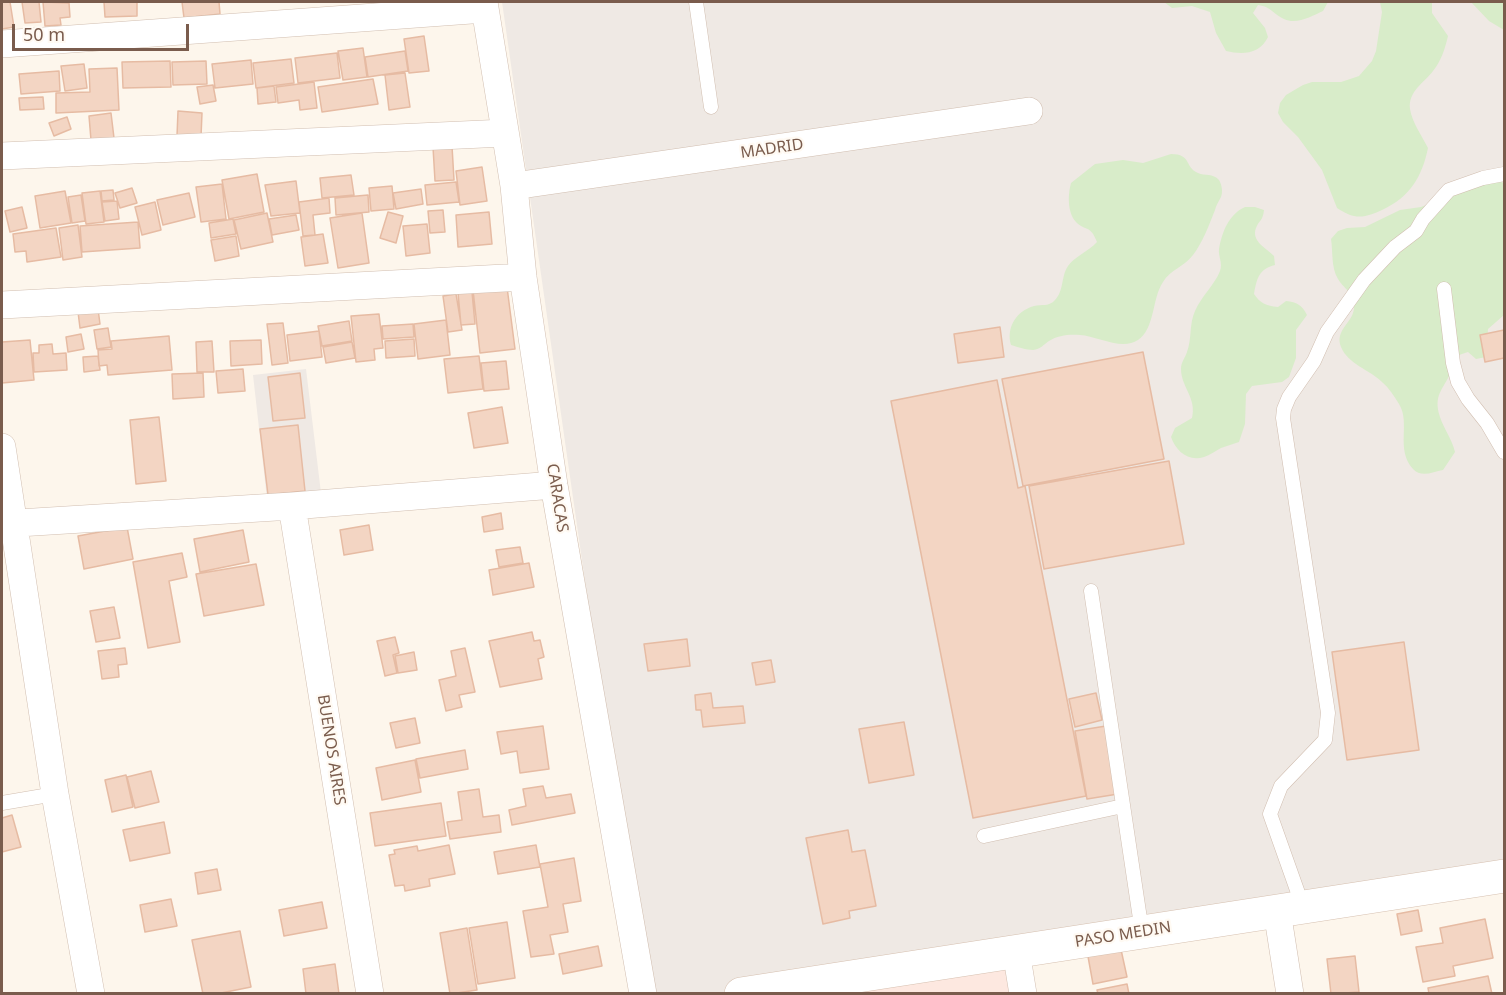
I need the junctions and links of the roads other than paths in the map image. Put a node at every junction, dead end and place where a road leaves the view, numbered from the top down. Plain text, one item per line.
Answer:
1 (696, 2) edge
2 (484, 5) edge
3 (2, 44) edge
4 (711, 107) dead end
5 (1029, 111) dead end
6 (505, 133) junction
7 (2, 156) edge
8 (1504, 174) edge
9 (514, 186) junction
10 (523, 277) junction
11 (1444, 289) dead end
12 (2, 305) edge
13 (2, 447) edge
14 (1504, 452) edge
15 (554, 485) junction
16 (292, 506) junction
17 (7, 524) edge
18 (1092, 591) dead end
19 (56, 794) junction
20 (2, 803) edge
21 (1123, 806) junction
22 (984, 836) dead end
23 (1504, 876) edge
24 (1290, 909) junction
25 (1142, 932) junction
26 (1016, 951) junction
27 (91, 993) edge
28 (370, 993) edge
29 (643, 993) edge
30 (741, 993) edge
31 (1023, 993) edge
32 (1290, 993) edge

1 - 4 lane
2 - 3 street
2 - 6 street, CARACAS
5 - 9 street, MADRID
6 - 7 street
6 - 9 street, CARACAS
8 - 24 lane
9 - 10 street, CARACAS
10 - 12 street
10 - 15 street, CARACAS
11 - 14 lane
13 - 17 street
15 - 16 street
15 - 29 street, CARACAS
16 - 17 street
16 - 28 street, BUENOS AIRES
17 - 19 street
18 - 21 lane
19 - 20 lane
19 - 27 street
21 - 22 lane
21 - 25 lane
23 - 24 street, PASO MEDIN
24 - 25 street, PASO MEDIN
24 - 32 street
25 - 26 street, PASO MEDIN
26 - 30 street, PASO MEDIN
26 - 31 street

